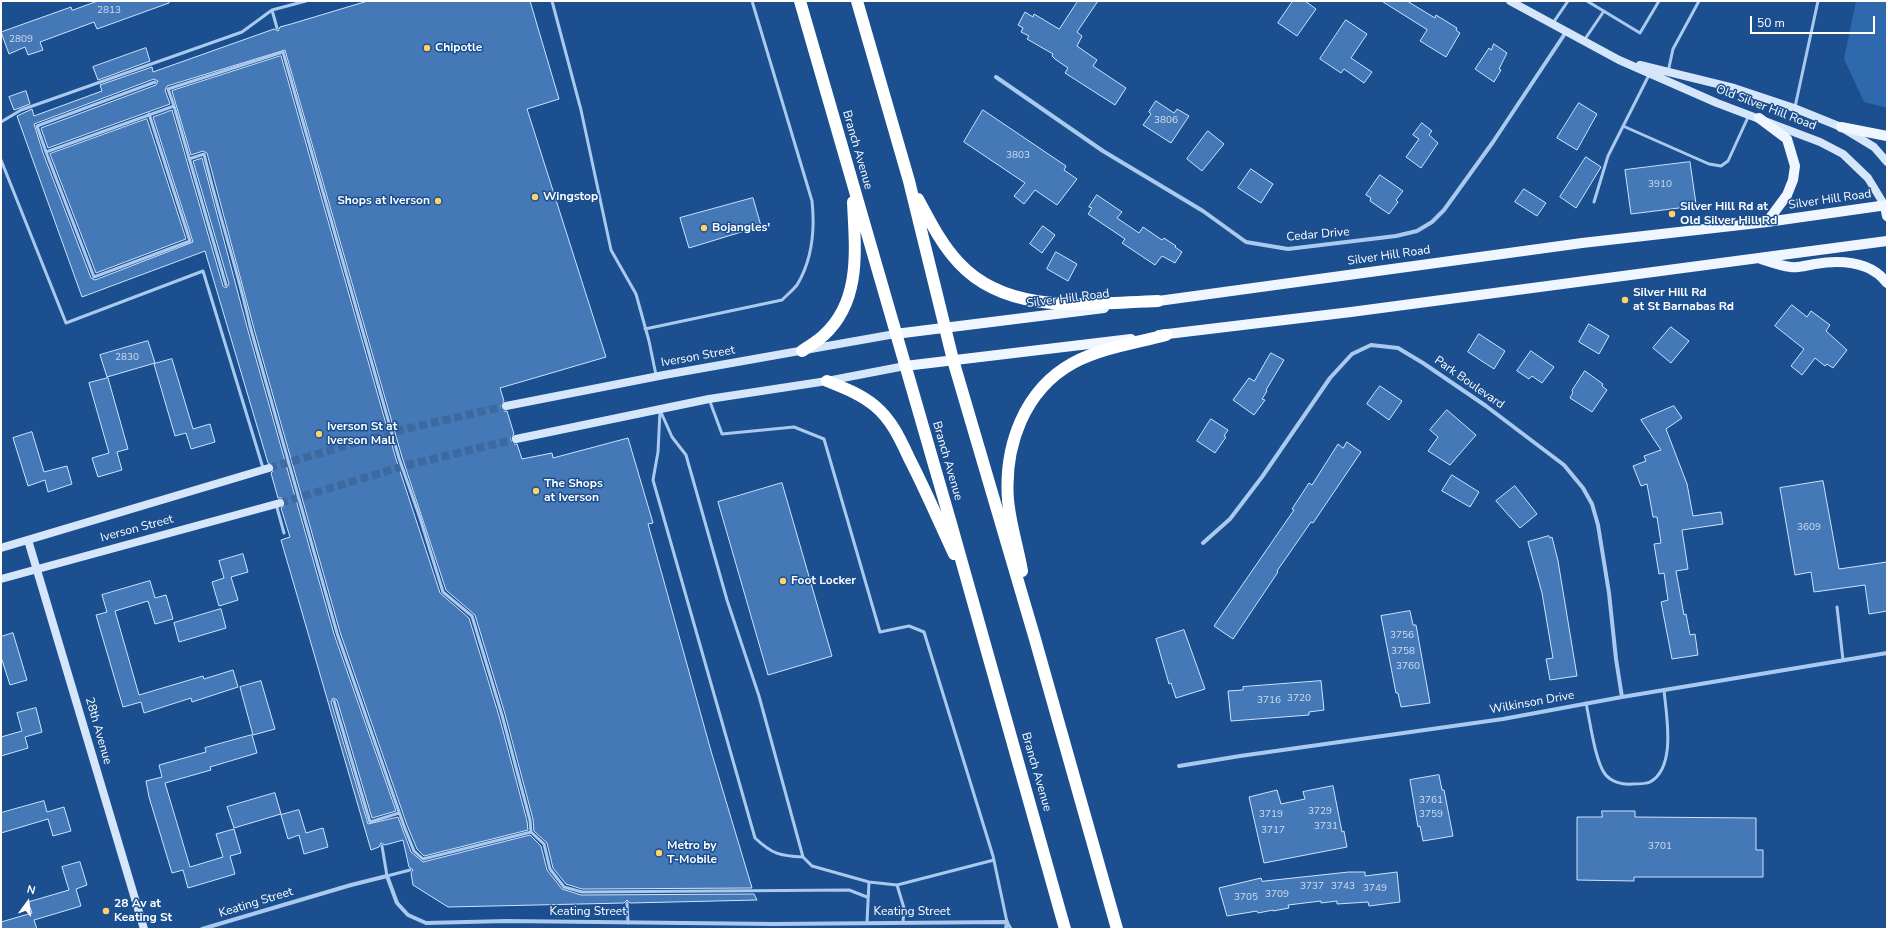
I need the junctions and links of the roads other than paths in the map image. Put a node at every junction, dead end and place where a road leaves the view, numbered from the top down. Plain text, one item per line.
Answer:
1 (306, 1) edge
2 (552, 1) edge
3 (752, 1) edge
4 (800, 1) edge
5 (856, 1) edge
6 (1510, 1) edge
7 (1568, 1) edge
8 (1587, 1) edge
9 (1659, 1) edge
10 (1699, 1) edge
11 (1818, 1) edge
12 (272, 10) junction
13 (1604, 11) junction
14 (1553, 24) junction
15 (277, 28) dead end
16 (1566, 32) junction
17 (1584, 41) junction
18 (1619, 60) junction
19 (1668, 72) junction
20 (1649, 73) junction
21 (996, 77) dead end
22 (155, 82) dead end
23 (174, 106) junction
24 (1794, 108) junction
25 (149, 114) junction
26 (1749, 115) junction
27 (1759, 118) junction
28 (1, 122) edge
29 (1623, 126) junction
30 (1841, 127) junction
31 (1887, 136) edge
32 (46, 152) junction
33 (188, 159) junction
34 (1, 160) edge
35 (1887, 162) edge
36 (851, 179) junction
37 (908, 181) junction
38 (1594, 202) dead end
39 (1886, 209) edge
40 (1767, 222) junction
41 (1887, 241) edge
42 (1757, 258) junction
43 (1887, 282) edge
44 (226, 284) dead end
45 (1158, 301) junction
46 (946, 327) junction
47 (646, 329) junction
48 (895, 334) junction
49 (1166, 334) junction
50 (802, 351) junction
51 (953, 360) junction
52 (905, 366) junction
53 (656, 377) junction
54 (827, 381) junction
55 (709, 399) junction
56 (506, 406) tunnel mouth
57 (660, 409) junction
58 (516, 440) tunnel mouth
59 (266, 469) joint
60 (278, 504) joint
61 (284, 533) dead end
62 (28, 540) junction
63 (1203, 543) dead end
64 (1, 548) edge
65 (38, 569) junction
66 (1, 580) edge
67 (970, 589) junction
68 (1837, 607) dead end
69 (1035, 639) junction
70 (1887, 653) edge
71 (1843, 660) junction
72 (1664, 690) junction
73 (1622, 697) junction
74 (334, 701) dead end
75 (1586, 703) junction
76 (1180, 766) dead end
77 (399, 813) junction
78 (531, 832) junction
79 (382, 846) dead end
80 (803, 857) junction
81 (994, 860) junction
82 (410, 870) dead end
83 (388, 876) junction
84 (869, 882) junction
85 (897, 885) junction
86 (867, 897) junction
87 (627, 903) dead end
88 (628, 922) junction
89 (867, 922) junction
90 (903, 922) junction
91 (1007, 922) junction
92 (144, 929) edge
93 (202, 929) edge
94 (1006, 929) edge
95 (1011, 929) edge
96 (1065, 929) edge
97 (1117, 929) edge

1 - 12 lane
2 - 47 lane
3 - 47 lane
4 - 36 highway, Branch Avenue
5 - 37 highway
6 - 14 main road, Old Silver Hill Road
7 - 14 lane
8 - 13 lane
9 - 13 lane
10 - 19 lane
11 - 24 lane
12 - 15 lane
12 - 28 lane
13 - 17 lane
14 - 16 main road, Old Silver Hill Road
16 - 17 main road, Old Silver Hill Road
16 - 21 street, Cedar Drive
17 - 18 main road, Old Silver Hill Road
18 - 19 main road, Old Silver Hill Road
18 - 20 main road, Old Silver Hill Road
19 - 24 main road, Old Silver Hill Road
20 - 26 main road, Old Silver Hill Road
20 - 29 lane
22 - 32 lane
23 - 25 lane
23 - 33 lane
23 - 78 lane
24 - 30 main road, Old Silver Hill Road
25 - 32 lane
25 - 32 lane
26 - 27 main road, Old Silver Hill Road
26 - 29 lane
27 - 39 main road, Old Silver Hill Road
27 - 40 main road
29 - 38 lane
30 - 31 main road
30 - 35 main road, Old Silver Hill Road
33 - 44 lane
33 - 77 lane
34 - 59 lane
36 - 48 highway, Branch Avenue
36 - 50 highway
37 - 45 highway
37 - 46 highway
39 - 40 main road, Silver Hill Road
40 - 45 main road, Silver Hill Road
41 - 42 main road
42 - 43 main road
42 - 49 main road
45 - 46 main road, Silver Hill Road
46 - 48 main road, Silver Hill Road
46 - 51 highway
47 - 53 lane
48 - 50 main road, Iverson Street
48 - 52 highway, Branch Avenue
49 - 51 main road
49 - 69 highway
50 - 53 main road, Iverson Street
51 - 52 main road
51 - 69 highway
52 - 54 main road
52 - 67 highway, Branch Avenue
53 - 56 main road, Iverson Street
54 - 55 main road
54 - 67 highway
55 - 57 main road
55 - 81 lane
57 - 58 main road
57 - 80 lane
57 - 80 lane
59 - 62 main road, Iverson Street
60 - 61 lane
60 - 65 main road, Iverson Street
62 - 64 main road, Iverson Street
62 - 65 main road, 28th Avenue
63 - 73 street, Park Boulevard
65 - 66 main road, Iverson Street
65 - 92 main road, 28th Avenue
67 - 96 highway, Branch Avenue
68 - 71 lane
69 - 97 highway
70 - 71 street, Wilkinson Drive
71 - 72 street, Wilkinson Drive
72 - 73 street, Wilkinson Drive
72 - 75 lane
73 - 75 street, Wilkinson Drive
74 - 77 lane
75 - 76 street, Wilkinson Drive
77 - 78 lane
78 - 86 lane
79 - 83 lane
80 - 84 lane
81 - 85 lane
81 - 91 lane
82 - 83 lane
83 - 88 street, Keating Street
83 - 93 street, Keating Street
84 - 85 lane
84 - 86 lane
85 - 90 lane
86 - 89 lane
87 - 88 lane
88 - 89 street, Keating Street
89 - 90 street, Keating Street
90 - 91 street, Keating Street
91 - 94 street
91 - 95 lane

